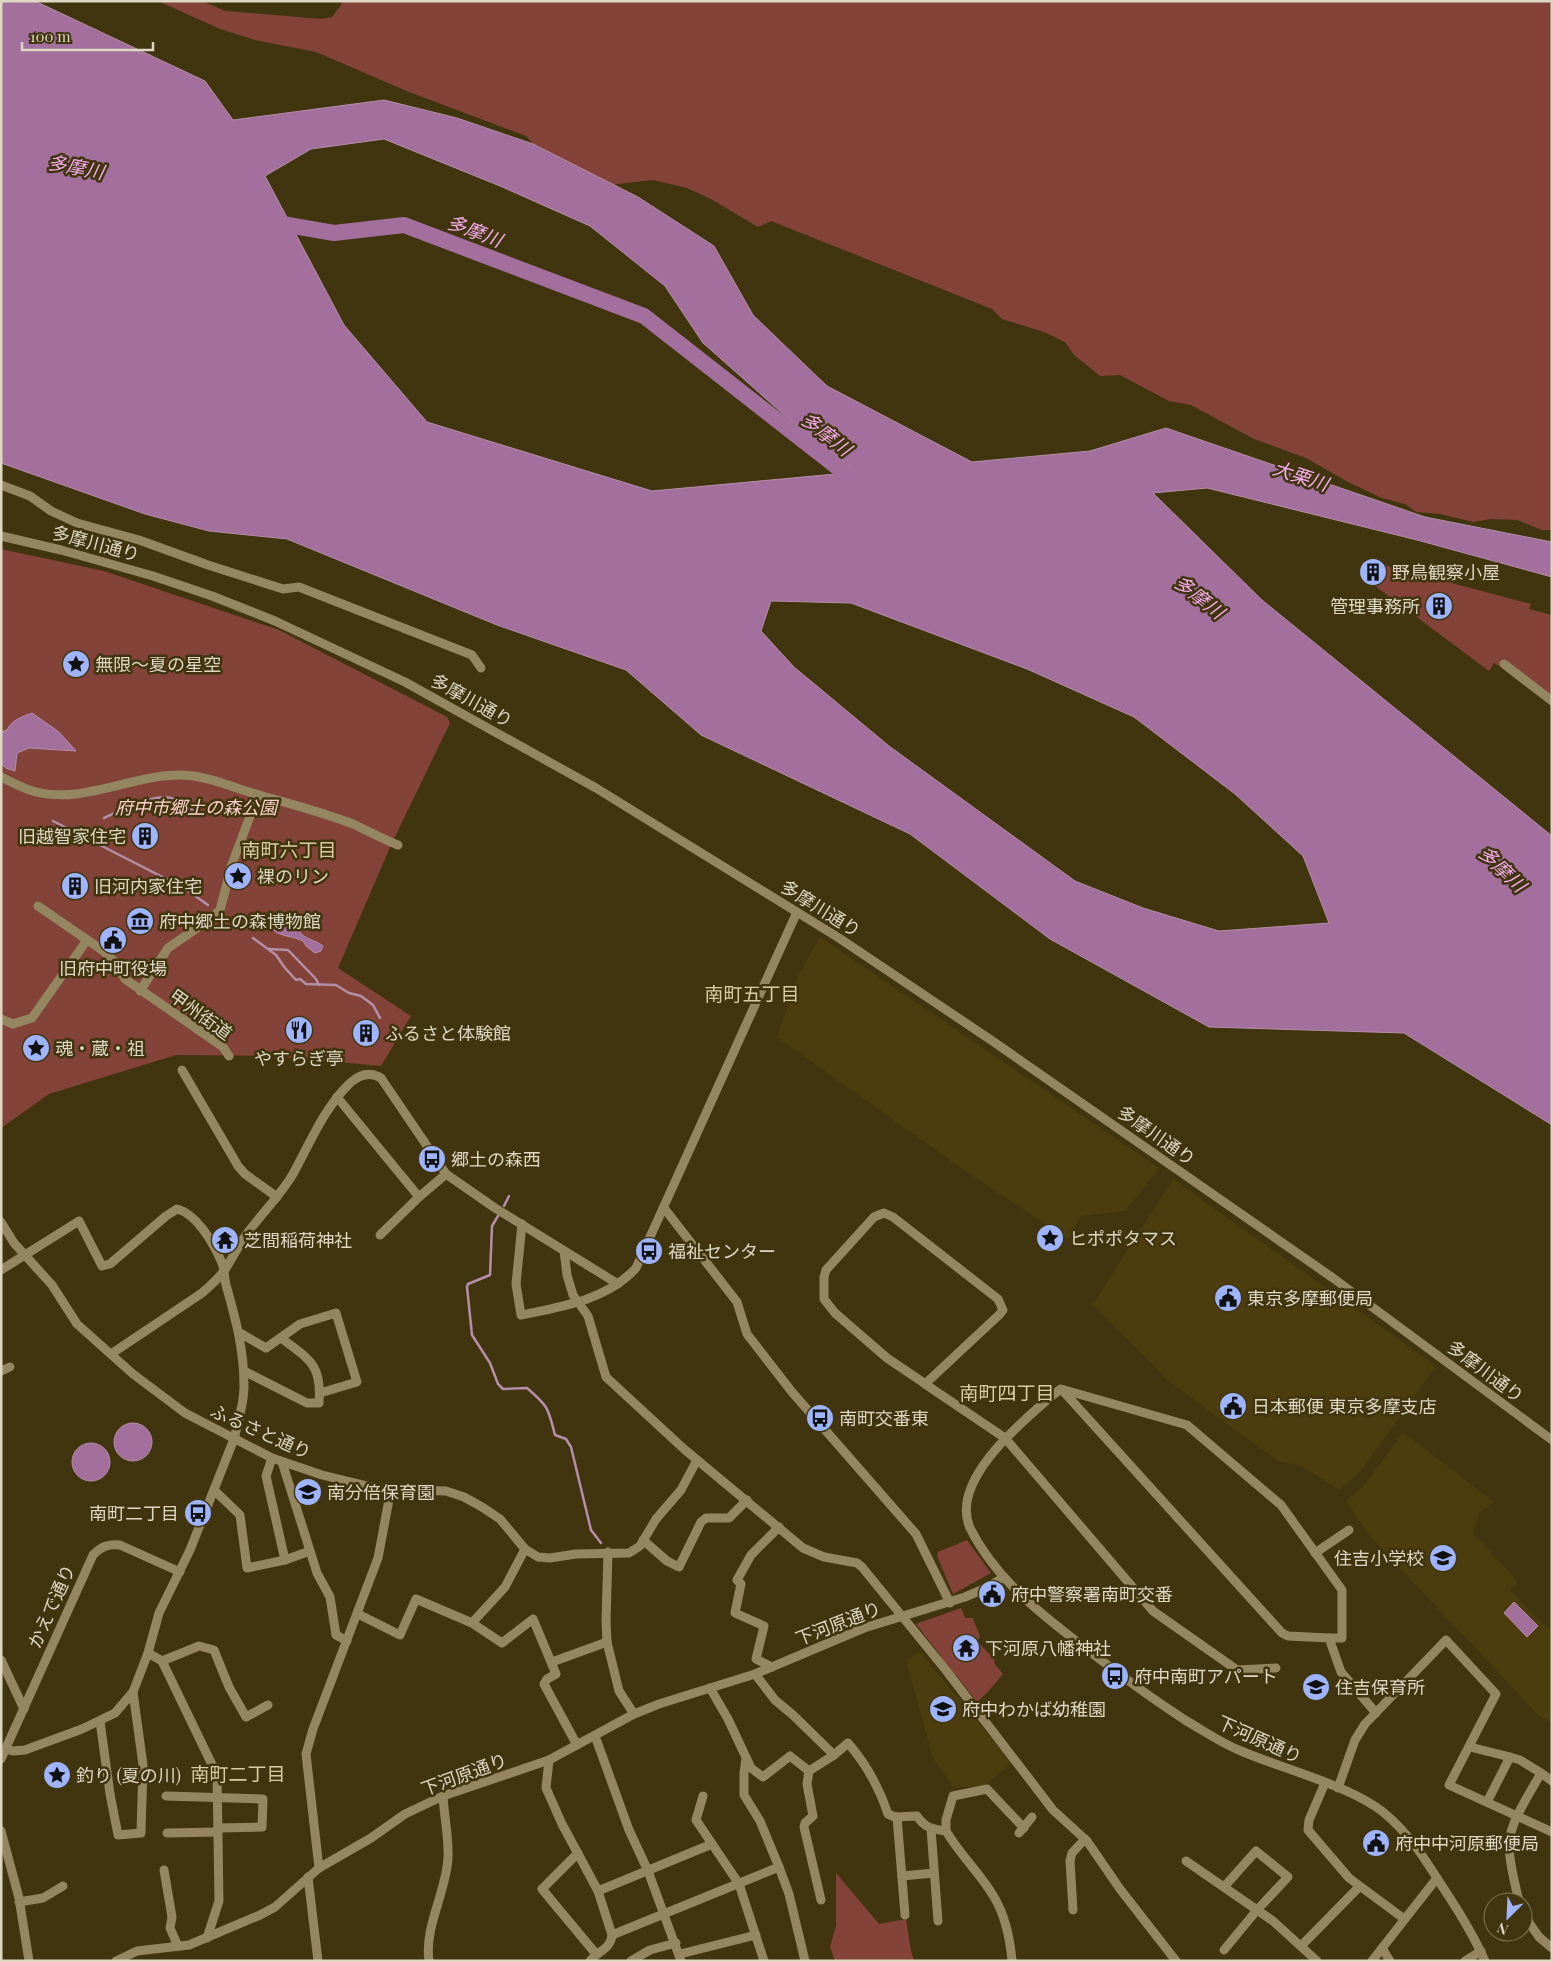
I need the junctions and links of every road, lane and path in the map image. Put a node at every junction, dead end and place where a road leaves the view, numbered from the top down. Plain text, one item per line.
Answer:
1 (1, 485) edge
2 (1, 536) edge
3 (1504, 664) dead end
4 (481, 668) dead end
5 (1552, 701) edge
6 (1, 776) edge
7 (258, 795) junction
8 (398, 846) dead end
9 (38, 906) dead end
10 (797, 912) junction
11 (87, 940) junction
12 (140, 991) junction
13 (1, 1019) edge
14 (228, 1056) dead end
15 (182, 1070) dead end
16 (337, 1097) junction
17 (446, 1174) junction
18 (419, 1196) junction
19 (277, 1197) junction
20 (664, 1208) junction
21 (1, 1222) edge
22 (522, 1224) junction
23 (380, 1235) dead end
24 (564, 1251) junction
25 (24, 1256) junction
26 (1, 1270) edge
27 (224, 1272) junction
28 (618, 1284) junction
29 (578, 1301) junction
30 (240, 1333) junction
31 (281, 1338) junction
32 (111, 1354) junction
33 (244, 1371) junction
34 (925, 1384) junction
35 (1061, 1389) junction
36 (320, 1393) junction
37 (1005, 1438) junction
38 (234, 1439) junction
39 (1552, 1440) edge
40 (272, 1458) junction
41 (697, 1460) junction
42 (282, 1462) junction
43 (391, 1489) junction
44 (214, 1490) junction
45 (747, 1500) junction
46 (778, 1527) junction
47 (1349, 1530) dead end
48 (643, 1540) junction
49 (525, 1549) junction
50 (310, 1551) junction
51 (608, 1552) junction
52 (1315, 1553) junction
53 (285, 1560) junction
54 (180, 1572) junction
55 (1004, 1577) junction
56 (950, 1603) junction
57 (358, 1614) junction
58 (902, 1616) junction
59 (472, 1623) junction
60 (1329, 1638) junction
61 (347, 1641) junction
62 (607, 1642) junction
63 (148, 1653) junction
64 (1, 1660) edge
65 (162, 1661) junction
66 (552, 1662) junction
67 (772, 1667) junction
68 (1276, 1668) dead end
69 (756, 1674) junction
70 (710, 1688) junction
71 (134, 1692) junction
72 (268, 1705) dead end
73 (24, 1709) junction
74 (1376, 1713) junction
75 (634, 1714) junction
76 (100, 1721) junction
77 (595, 1736) junction
78 (577, 1745) junction
79 (1470, 1747) junction
80 (6, 1749) junction
81 (834, 1755) junction
82 (1510, 1757) junction
83 (746, 1758) junction
84 (1, 1759) edge
85 (549, 1760) junction
86 (809, 1771) junction
87 (1540, 1773) junction
88 (1552, 1781) edge
89 (1325, 1783) junction
90 (1338, 1788) junction
91 (166, 1796) dead end
92 (443, 1796) junction
93 (703, 1796) dead end
94 (217, 1797) junction
95 (1487, 1802) junction
96 (1518, 1816) junction
97 (897, 1817) junction
98 (1032, 1817) dead end
99 (930, 1829) junction
100 (218, 1830) junction
101 (1, 1831) edge
102 (946, 1831) junction
103 (1552, 1832) edge
104 (167, 1833) dead end
105 (1085, 1839) junction
106 (712, 1844) junction
107 (578, 1853) junction
108 (1186, 1861) dead end
109 (780, 1866) junction
110 (319, 1868) junction
111 (164, 1870) dead end
112 (648, 1871) junction
113 (934, 1873) junction
114 (902, 1876) junction
115 (308, 1877) junction
116 (1437, 1878) junction
117 (739, 1884) junction
118 (63, 1886) dead end
119 (1224, 1887) junction
120 (1359, 1887) junction
121 (598, 1892) junction
122 (1517, 1892) edge
123 (821, 1900) dead end
124 (19, 1902) junction
125 (1082, 1902) dead end
126 (1257, 1910) junction
127 (665, 1913) junction
128 (905, 1915) dead end
129 (1403, 1918) junction
130 (938, 1921) dead end
131 (1533, 1929) edge
132 (612, 1935) junction
133 (756, 1935) junction
134 (207, 1938) junction
135 (676, 1943) junction
136 (178, 1946) junction
137 (1301, 1946) junction
138 (1382, 1948) junction
139 (1552, 1948) edge
140 (1224, 1950) dead end
141 (1481, 1950) junction
142 (593, 1957) edge
143 (681, 1957) edge
144 (29, 1961) edge
145 (116, 1961) edge
146 (318, 1961) edge
147 (429, 1961) edge
148 (631, 1961) edge
149 (764, 1961) edge
150 (805, 1961) edge
151 (1012, 1961) edge
152 (1176, 1961) edge
153 (1317, 1961) edge
154 (1372, 1961) edge
155 (1390, 1961) edge
156 (1465, 1961) edge
157 (1485, 1961) edge

1 - 4 street
2 - 10 street, 多摩川通り
3 - 5 street
6 - 7 street
7 - 8 street
7 - 12 street
9 - 11 street, 甲州街道
10 - 20 street
10 - 39 street, 多摩川通り
11 - 12 street, 甲州街道
11 - 13 street
12 - 14 street, 甲州街道
15 - 19 street
16 - 17 street
16 - 18 street
16 - 19 street
17 - 18 street
17 - 22 street
18 - 23 street
19 - 27 street
20 - 28 street
20 - 56 street
21 - 25 street, ふるさと通り
22 - 24 street
22 - 29 street
24 - 28 street
24 - 29 street
25 - 26 street
25 - 27 street
25 - 32 street, ふるさと通り
27 - 30 street
27 - 32 street
28 - 29 street
29 - 41 street
30 - 31 street
30 - 33 street
31 - 36 street
31 - 36 street
32 - 38 street, ふるさと通り
33 - 36 street
33 - 38 street
34 - 34 street
34 - 37 street
35 - 37 street
35 - 52 street
35 - 60 street
37 - 55 street
37 - 68 street
38 - 40 street, ふるさと通り
38 - 44 street
40 - 42 street, ふるさと通り
40 - 53 street
41 - 45 street
41 - 48 street, ふるさと通り
42 - 43 street, ふるさと通り
42 - 50 street
43 - 49 street, ふるさと通り
43 - 57 street
44 - 53 street
44 - 54 street
45 - 46 street
45 - 48 street
46 - 58 street
46 - 67 street
47 - 52 street
48 - 51 street, ふるさと通り
49 - 51 street, ふるさと通り
49 - 59 street
50 - 53 street
50 - 61 street
51 - 62 street
52 - 60 street
54 - 63 street
54 - 73 street, かえで通り
55 - 56 street, 下河原通り
55 - 89 street, 下河原通り
56 - 58 street, 下河原通り
57 - 59 street
57 - 61 street
58 - 67 street, 下河原通り
58 - 105 street
59 - 66 street
60 - 74 street
61 - 110 street
62 - 66 street
62 - 75 street
63 - 65 street
63 - 71 street
64 - 73 street
65 - 72 street
65 - 94 street
66 - 78 street
67 - 69 street, 下河原通り
69 - 70 street, 下河原通り
69 - 81 street
70 - 75 street, 下河原通り
70 - 83 street
71 - 76 street
71 - 76 street
73 - 80 street, かえで通り
74 - 79 street
74 - 90 street
75 - 77 street, 下河原通り
76 - 80 street
77 - 78 street, 下河原通り
77 - 112 street
78 - 85 street, 下河原通り
79 - 82 street
79 - 95 street
80 - 84 street, かえで通り
81 - 86 street
81 - 97 street
82 - 87 street
82 - 95 street
83 - 86 street
83 - 109 street
85 - 92 street, 下河原通り
85 - 107 street
86 - 123 street
87 - 88 street
87 - 96 street
89 - 90 street, 下河原通り
89 - 120 street
90 - 116 street, 下河原通り
91 - 94 street
92 - 110 street, 下河原通り
92 - 147 street
93 - 106 street
94 - 100 street
94 - 100 street
95 - 96 street
96 - 103 street
96 - 122 street
97 - 99 street
97 - 114 street
98 - 102 street
99 - 102 street
99 - 113 street
100 - 104 street
100 - 134 street
101 - 124 street
102 - 151 street
105 - 125 street
105 - 152 street
106 - 112 street
106 - 117 street
107 - 121 street
107 - 142 street
108 - 119 street
109 - 117 street
109 - 150 street
110 - 115 street, 下河原通り
111 - 136 street
112 - 121 street
112 - 127 street
113 - 114 street
113 - 130 street
114 - 128 street
115 - 134 street, 下河原通り
115 - 146 street
116 - 129 street
116 - 141 street, 下河原通り
117 - 127 street
117 - 133 street
118 - 124 street
119 - 126 street
119 - 126 street
120 - 129 street
120 - 137 street
121 - 132 street
124 - 144 street
126 - 137 street
126 - 140 street
127 - 132 street
127 - 135 street
129 - 138 street
131 - 139 street
132 - 142 street
133 - 143 street
133 - 149 street
134 - 136 street, 下河原通り
135 - 143 street
135 - 148 street
136 - 145 street, 下河原通り
137 - 153 street
138 - 154 street
138 - 155 street
141 - 156 street
141 - 157 street, 下河原通り

